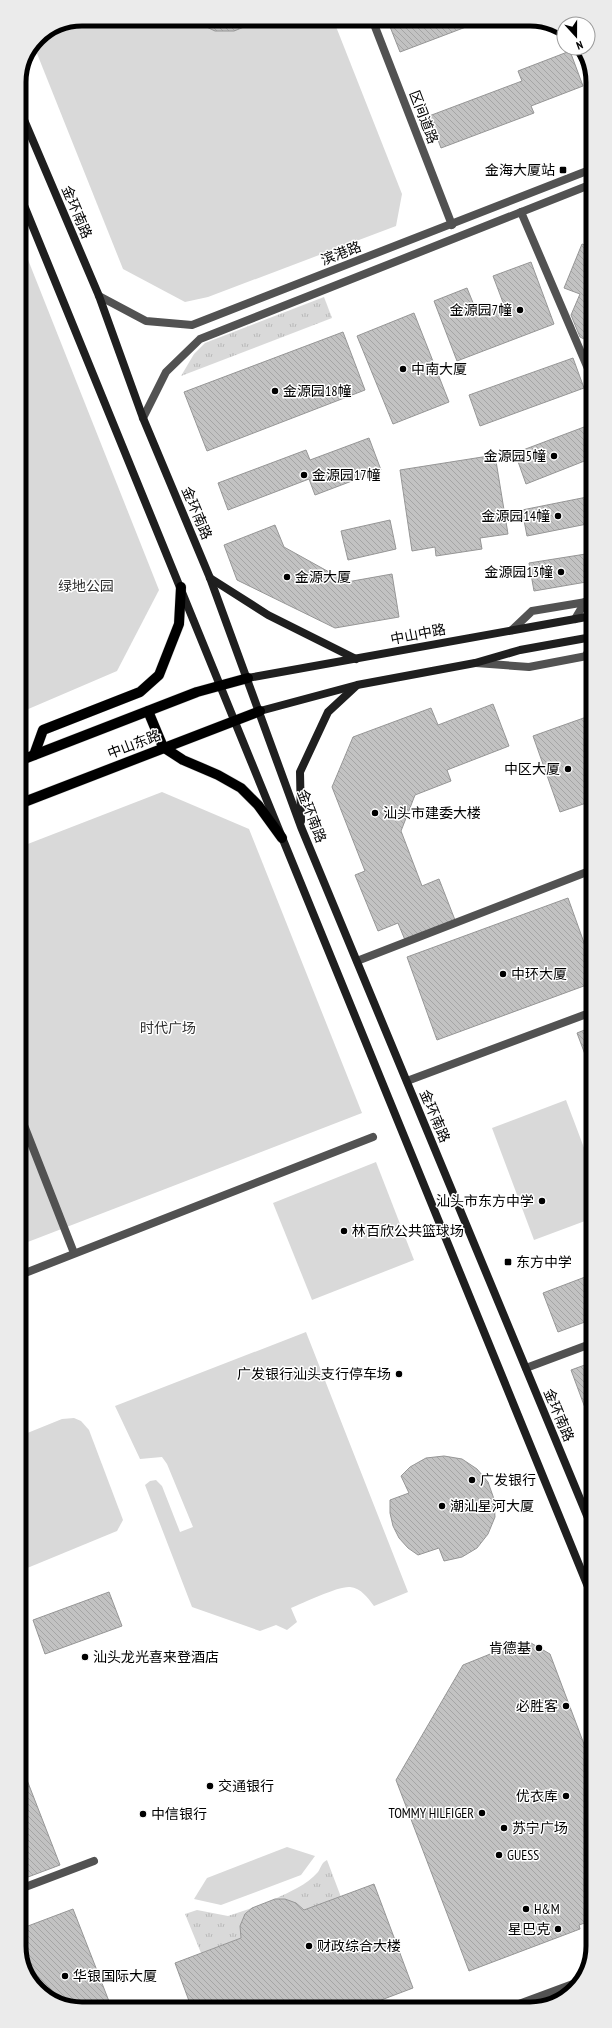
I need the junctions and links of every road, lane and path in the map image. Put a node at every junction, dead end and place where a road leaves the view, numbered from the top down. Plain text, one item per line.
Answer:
1 (375, 26) edge
2 (26, 124) edge
3 (586, 171) edge
4 (586, 186) edge
5 (26, 210) edge
6 (521, 212) junction
7 (452, 224) junction
8 (99, 296) junction
9 (586, 364) edge
10 (143, 418) junction
11 (210, 578) junction
12 (181, 587) junction
13 (586, 602) edge
14 (586, 606) edge
15 (586, 617) edge
16 (575, 619) junction
17 (512, 630) junction
18 (586, 638) edge
19 (586, 657) edge
20 (356, 659) junction
21 (475, 663) junction
22 (248, 678) junction
23 (357, 685) junction
24 (221, 686) junction
25 (148, 711) junction
26 (260, 711) junction
27 (234, 720) junction
28 (162, 747) junction
29 (34, 755) junction
30 (26, 758) edge
31 (26, 802) edge
32 (301, 828) junction
33 (282, 838) junction
34 (586, 872) edge
35 (357, 961) junction
36 (586, 1014) edge
37 (407, 1081) junction
38 (26, 1130) edge
39 (373, 1138) dead end
40 (74, 1254) junction
41 (26, 1273) edge
42 (586, 1346) edge
43 (526, 1368) junction
44 (586, 1513) edge
45 (586, 1583) edge
46 (94, 1861) dead end
47 (26, 1887) edge
48 (572, 1984) edge
49 (524, 2002) edge

1 - 7 street, 区间道路
2 - 8 main road, 金环南路
3 - 7 street, 滨港路
4 - 6 street, 滨港路
5 - 12 main road
6 - 9 street
6 - 10 street, 滨港路
7 - 8 street, 滨港路
8 - 10 main road, 金环南路
10 - 11 main road, 金环南路
11 - 20 main road
11 - 22 main road, 金环南路
12 - 24 main road
12 - 29 main road
13 - 17 street
14 - 16 street
15 - 16 main road, 中山中路
16 - 17 main road, 中山中路
17 - 20 main road, 中山中路
18 - 21 main road
19 - 21 street
20 - 22 main road, 中山中路
21 - 23 main road
22 - 24 main road, 中山东路
22 - 26 main road, 金环南路
23 - 26 main road
23 - 32 main road
24 - 25 main road, 中山东路
24 - 27 main road
25 - 28 main road
25 - 29 main road, 中山东路
26 - 27 main road, 中山东路
26 - 32 main road, 金环南路
27 - 28 main road, 中山东路
27 - 33 main road
28 - 31 main road, 中山东路
28 - 33 main road
29 - 30 main road, 中山东路
32 - 35 main road, 金环南路
33 - 45 main road
34 - 35 street
35 - 37 main road, 金环南路
36 - 37 street
37 - 43 main road, 金环南路
38 - 40 street
39 - 40 street
40 - 41 street
42 - 43 street
43 - 44 main road, 金环南路
46 - 47 street
48 - 49 street

